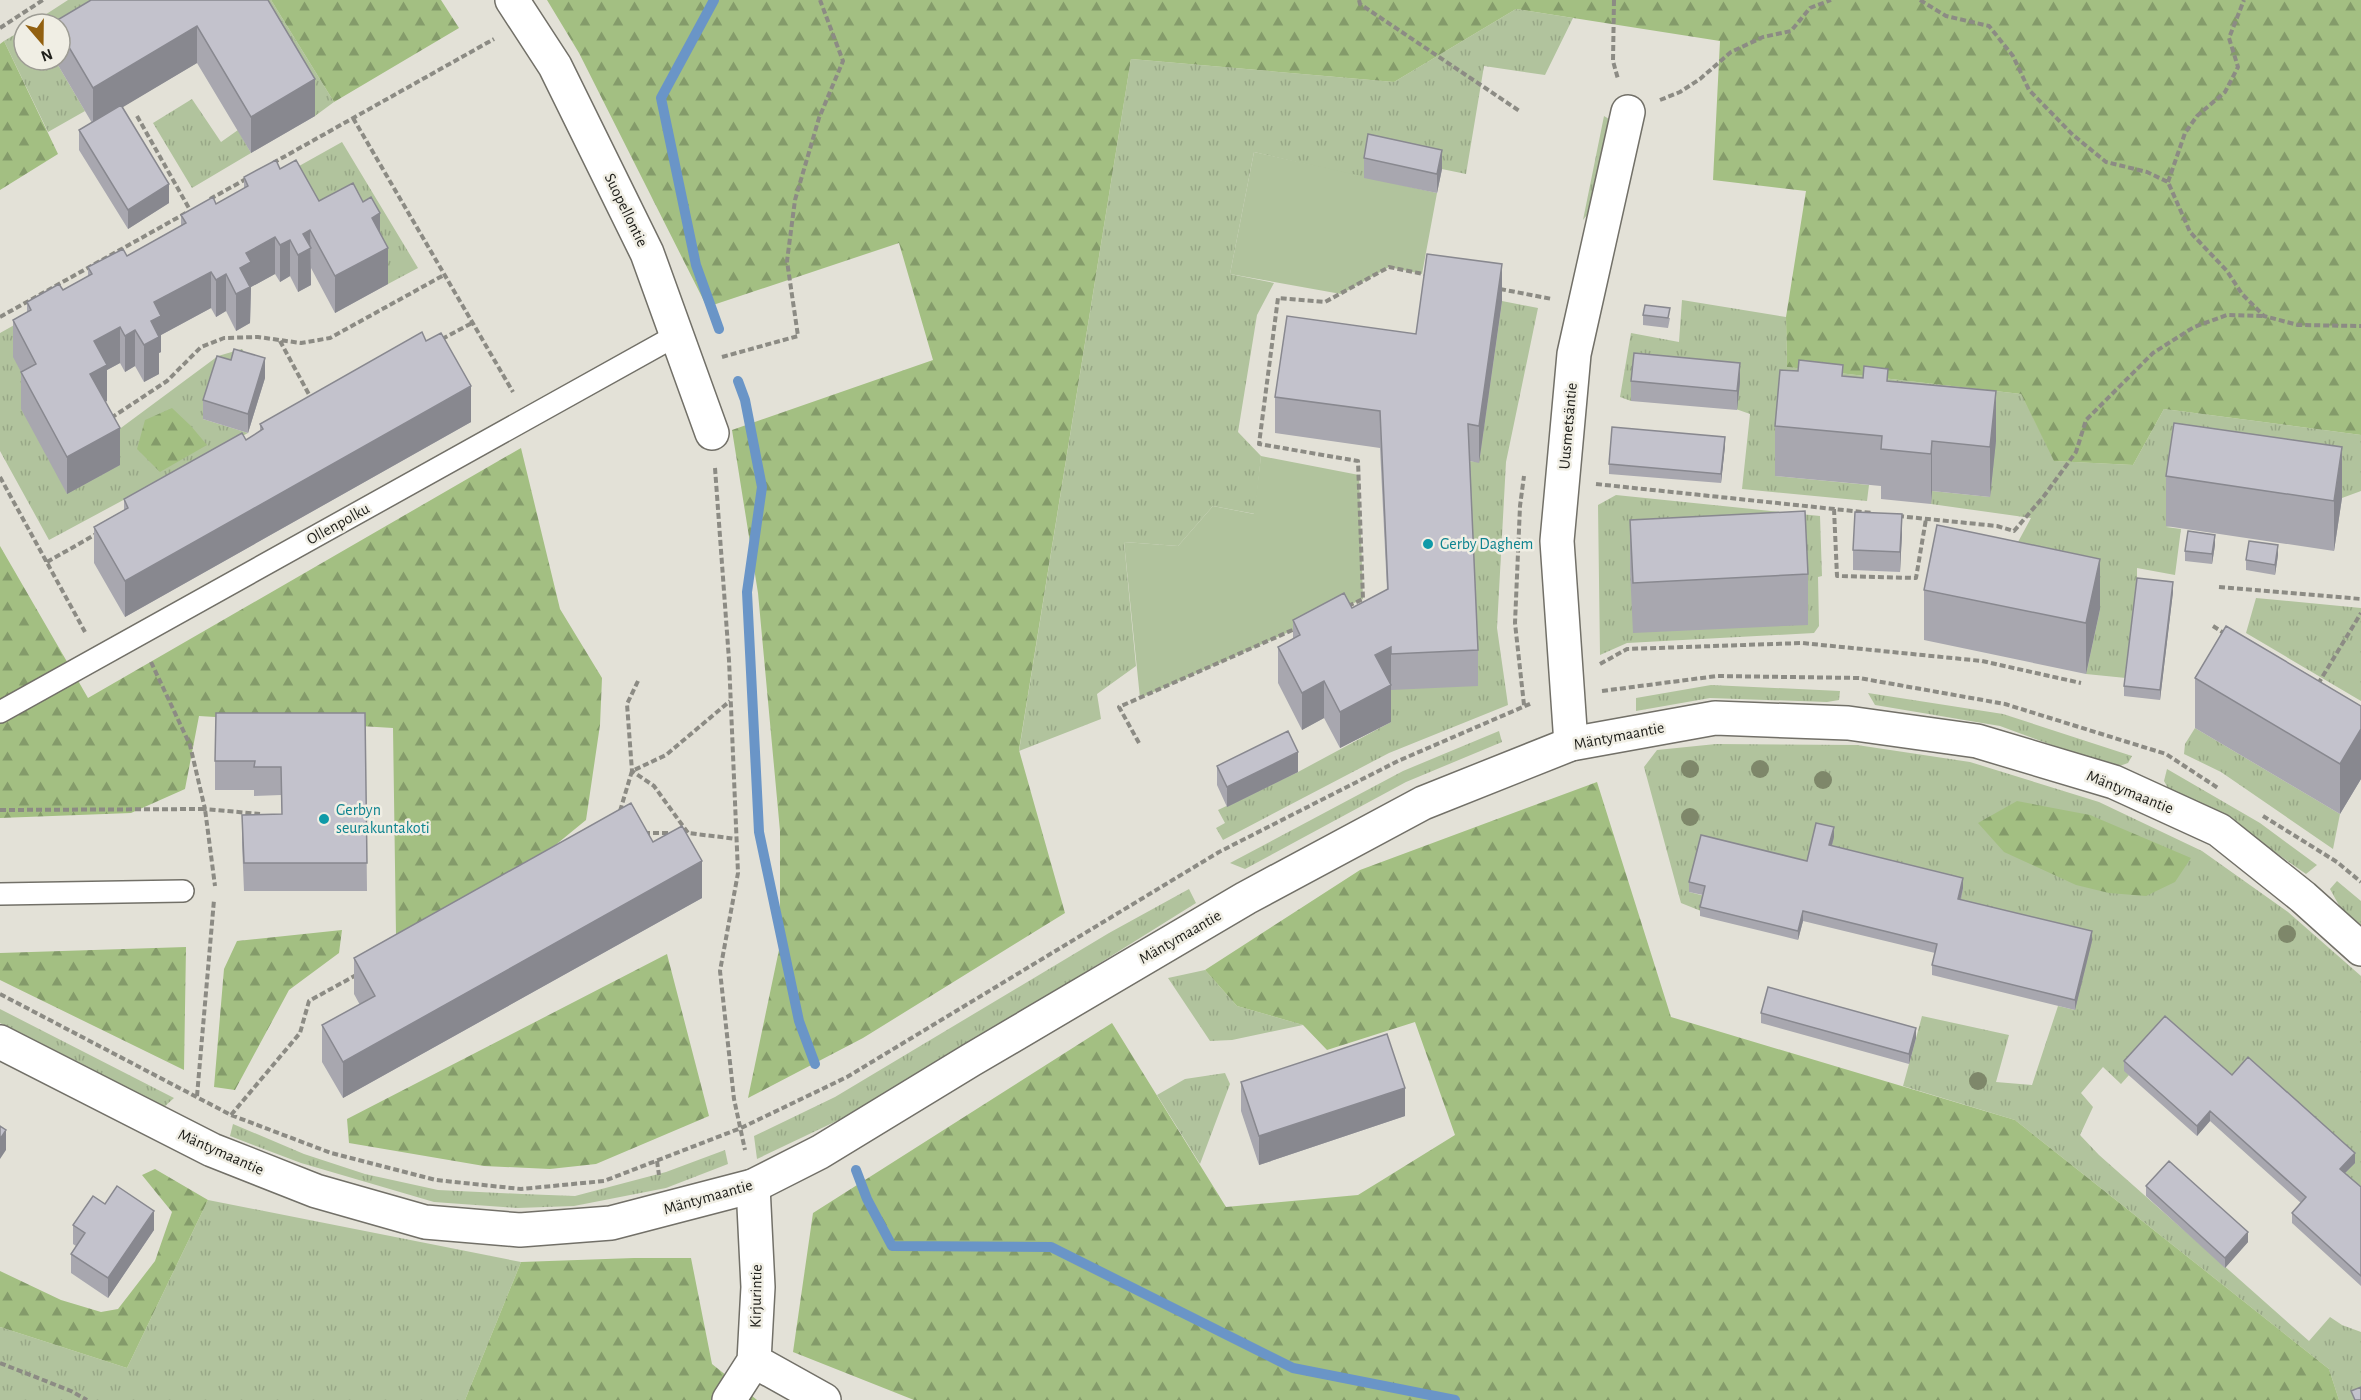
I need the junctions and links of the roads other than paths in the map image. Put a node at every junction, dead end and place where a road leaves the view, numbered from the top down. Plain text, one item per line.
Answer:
1 (519, 11) edge
2 (1628, 112) road end
3 (677, 335) junction
4 (712, 434) road end
5 (0, 712) edge
6 (1571, 744) junction
7 (183, 891) dead end
8 (0, 894) edge
9 (2361, 949) edge
10 (0, 1042) edge
11 (753, 1186) junction
12 (754, 1361) junction
13 (729, 1400) edge
14 (824, 1400) edge

1 - 3 street, Suopellontie
2 - 6 street, Uusmetsäntie
3 - 4 street, Suopellontie
3 - 5 lane, Ollenpolku
6 - 9 street, Mäntymaantie
6 - 11 street, Mäntymaantie
7 - 8 lane
10 - 11 street, Mäntymaantie
11 - 12 street, Kirjurintie
12 - 13 street, Kirjurintie
12 - 14 street

